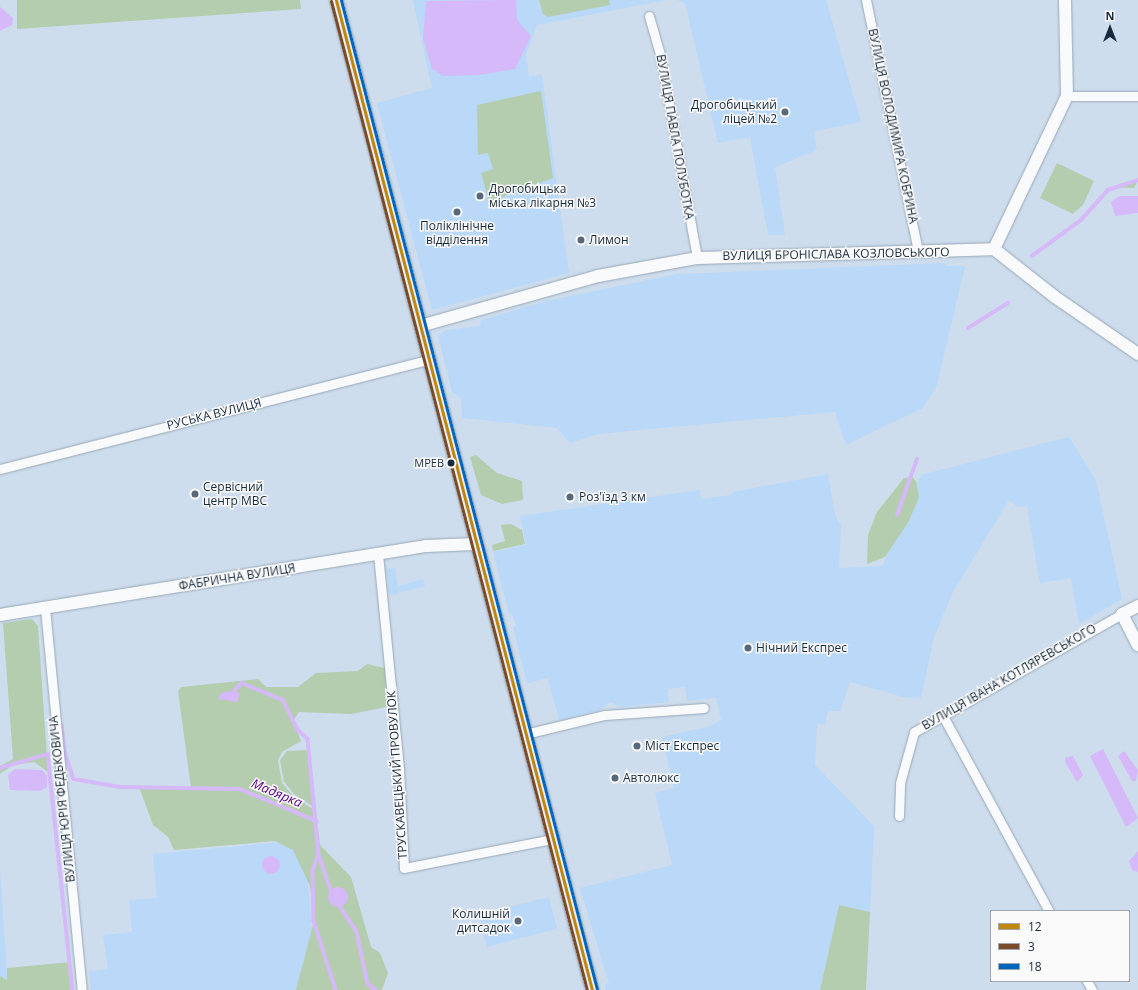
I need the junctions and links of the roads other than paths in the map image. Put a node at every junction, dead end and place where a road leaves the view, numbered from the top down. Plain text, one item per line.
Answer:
1 (336, 0) edge
2 (866, 0) edge
3 (1065, 0) edge
4 (649, 16) dead end
5 (1067, 96) junction
6 (1138, 96) edge
7 (994, 249) junction
8 (918, 252) junction
9 (697, 258) junction
10 (420, 326) junction
11 (1138, 354) edge
12 (428, 360) junction
13 (0, 469) edge
14 (475, 544) junction
15 (378, 554) junction
16 (1138, 606) edge
17 (45, 608) junction
18 (1122, 614) junction
19 (0, 615) edge
20 (1138, 645) edge
21 (704, 708) dead end
22 (943, 716) junction
23 (525, 734) junction
24 (899, 816) dead end
25 (552, 839) junction
26 (1048, 910) edge
27 (82, 990) edge
28 (592, 990) edge

1 - 10 main road
2 - 8 street, ВУЛИЦЯ ВОЛОДИМИРА КОБРИНА
3 - 5 street
4 - 9 street, ВУЛИЦЯ ПАВЛА ПОЛУБОТКА
5 - 6 street
5 - 7 street
7 - 8 street, ВУЛИЦЯ БРОНІСЛАВА КОЗЛОВСЬКОГО
7 - 11 street
8 - 9 street, ВУЛИЦЯ БРОНІСЛАВА КОЗЛОВСЬКОГО
9 - 10 street, ВУЛИЦЯ БРОНІСЛАВА КОЗЛОВСЬКОГО
10 - 12 main road
12 - 13 street, РУСЬКА ВУЛИЦЯ
12 - 14 main road
14 - 15 street, ФАБРИЧНА ВУЛИЦЯ
14 - 23 main road
15 - 17 street, ФАБРИЧНА ВУЛИЦЯ
15 - 25 street, ТРУСКАВЕЦЬКИЙ ПРОВУЛОК
16 - 18 street, ВУЛИЦЯ ІВАНА КОТЛЯРЕВСЬКОГО
17 - 19 street, ФАБРИЧНА ВУЛИЦЯ
17 - 27 street, ВУЛИЦЯ ЮРІЯ ФЕДЬКОВИЧА
18 - 20 street
18 - 22 street, ВУЛИЦЯ ІВАНА КОТЛЯРЕВСЬКОГО
21 - 23 street
22 - 24 street, ВУЛИЦЯ ІВАНА КОТЛЯРЕВСЬКОГО
22 - 26 street
23 - 25 main road
25 - 28 main road

